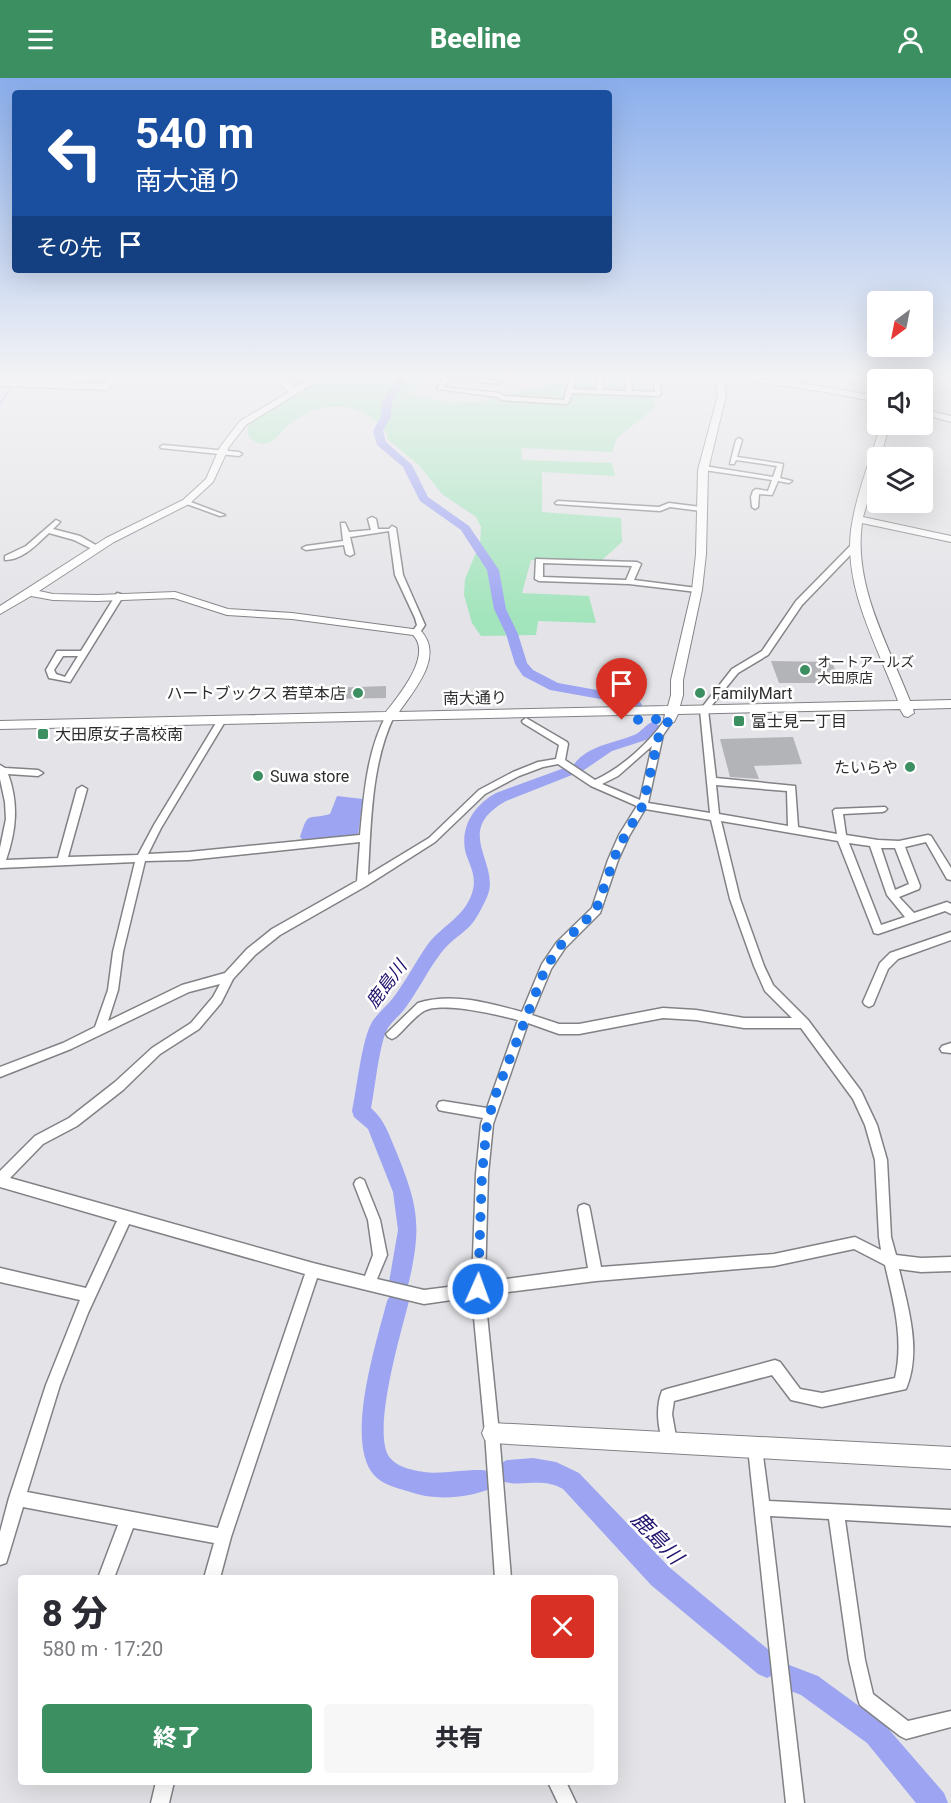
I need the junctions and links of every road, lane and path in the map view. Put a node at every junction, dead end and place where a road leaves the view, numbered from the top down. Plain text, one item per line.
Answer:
1 (220, 458) edge
2 (706, 458) edge
3 (734, 458) edge
4 (737, 458) edge
5 (875, 458) edge
6 (704, 468) junction
7 (729, 472) junction
8 (776, 479) junction
9 (789, 481) dead end
10 (186, 502) junction
11 (558, 503) dead end
12 (755, 507) dead end
13 (701, 509) junction
14 (222, 515) dead end
15 (372, 519) dead end
16 (860, 519) junction
17 (56, 522) dead end
18 (342, 524) dead end
19 (48, 530) junction
20 (375, 531) junction
21 (346, 539) junction
22 (951, 539) edge
23 (855, 546) junction
24 (97, 548) junction
25 (306, 548) dead end
26 (350, 554) dead end
27 (8, 558) dead end
28 (629, 582) junction
29 (697, 590) junction
30 (29, 592) junction
31 (120, 595) junction
32 (0, 611) edge
33 (416, 632) junction
34 (82, 654) dead end
35 (951, 705) edge
36 (907, 709) junction
37 (951, 712) edge
38 (704, 714) junction
39 (672, 715) junction
40 (388, 720) junction
41 (526, 721) junction
42 (0, 724) edge
43 (221, 724) junction
44 (0, 732) edge
45 (659, 735) junction
46 (560, 761) junction
47 (1, 770) edge
48 (38, 773) dead end
49 (710, 781) junction
50 (594, 784) junction
51 (82, 789) dead end
52 (643, 805) junction
53 (882, 809) dead end
54 (715, 817) junction
55 (793, 829) junction
56 (366, 838) junction
57 (842, 838) junction
58 (874, 843) junction
59 (899, 845) junction
60 (141, 859) junction
61 (62, 862) junction
62 (0, 863) edge
63 (951, 876) edge
64 (362, 883) junction
65 (892, 895) junction
66 (951, 910) edge
67 (912, 918) junction
68 (951, 936) edge
69 (228, 977) junction
70 (869, 1002) dead end
71 (525, 1017) junction
72 (804, 1023) junction
73 (99, 1031) junction
74 (392, 1034) dead end
75 (0, 1072) edge
76 (443, 1106) dead end
77 (490, 1114) junction
78 (0, 1181) edge
79 (360, 1184) dead end
80 (584, 1210) dead end
81 (126, 1216) junction
82 (890, 1261) junction
83 (951, 1264) edge
84 (313, 1270) junction
85 (596, 1274) junction
86 (0, 1275) edge
87 (368, 1284) junction
88 (478, 1289) junction
89 (90, 1296) junction
90 (492, 1433) junction
91 (670, 1442) junction
92 (755, 1448) junction
93 (951, 1458) edge
94 (17, 1498) junction
95 (762, 1508) junction
96 (836, 1514) junction
97 (951, 1518) edge
98 (128, 1519) junction
99 (223, 1537) junction
100 (0, 1557) edge
101 (107, 1575) edge
102 (213, 1575) edge
103 (503, 1575) edge
104 (951, 1719) edge
105 (164, 1785) edge
106 (558, 1785) edge
107 (160, 1803) edge
108 (567, 1803) edge
109 (795, 1803) edge

1 - 10 street
2 - 6 street
3 - 7 street
4 - 8 street
5 - 16 street
6 - 7 street
6 - 13 street
7 - 8 street
8 - 9 street
8 - 12 street
10 - 14 street
10 - 24 street
11 - 13 street
13 - 29 street
15 - 20 street
16 - 22 street
16 - 23 street
17 - 19 street
18 - 21 street
19 - 24 street
19 - 27 street
20 - 21 street
20 - 33 street
21 - 25 street
21 - 26 street
23 - 36 street
23 - 38 street
24 - 30 street
28 - 28 street
28 - 29 street
29 - 39 street
30 - 31 street
30 - 32 street
31 - 33 street
31 - 34 street
33 - 40 street
35 - 36 street, 南大通り
36 - 37 street, 南大通り
36 - 38 street, 南大通り
38 - 39 street, 南大通り
38 - 49 street
39 - 40 street, 南大通り
39 - 41 street, 南大通り
39 - 45 street
40 - 41 street, 南大通り
40 - 43 street, 南大通り
40 - 56 street
41 - 46 street
42 - 43 street, 南大通り
43 - 44 street, 南大通り
43 - 60 street
45 - 50 street
45 - 52 street
46 - 50 street
46 - 64 street
47 - 48 street
47 - 62 street
49 - 54 street
49 - 55 street
50 - 52 street
51 - 61 street
52 - 54 street
52 - 71 street
53 - 57 street
54 - 55 street
54 - 72 street
55 - 57 street
56 - 60 street
56 - 64 street
57 - 58 street
57 - 67 street
58 - 59 street
58 - 65 street
59 - 63 street
59 - 65 street
60 - 61 street
60 - 73 street
61 - 62 street
64 - 69 street
65 - 67 street
66 - 67 street
68 - 70 street
69 - 73 street
69 - 78 street
71 - 72 street
71 - 74 street
71 - 77 street
72 - 82 street
73 - 75 street
76 - 77 street
77 - 88 street
78 - 81 street
79 - 87 street
80 - 85 street
81 - 84 street
81 - 89 street
82 - 83 street
82 - 85 street
82 - 91 street
84 - 87 street
84 - 99 street
85 - 88 street
86 - 89 street
87 - 88 street
88 - 90 street
89 - 94 street
90 - 91 street
90 - 103 street
91 - 92 street
92 - 93 street
92 - 95 street
94 - 98 street
94 - 100 street
95 - 96 street
95 - 109 street
96 - 97 street
96 - 104 street
98 - 99 street
98 - 101 street
99 - 102 street
105 - 107 street
106 - 108 street

